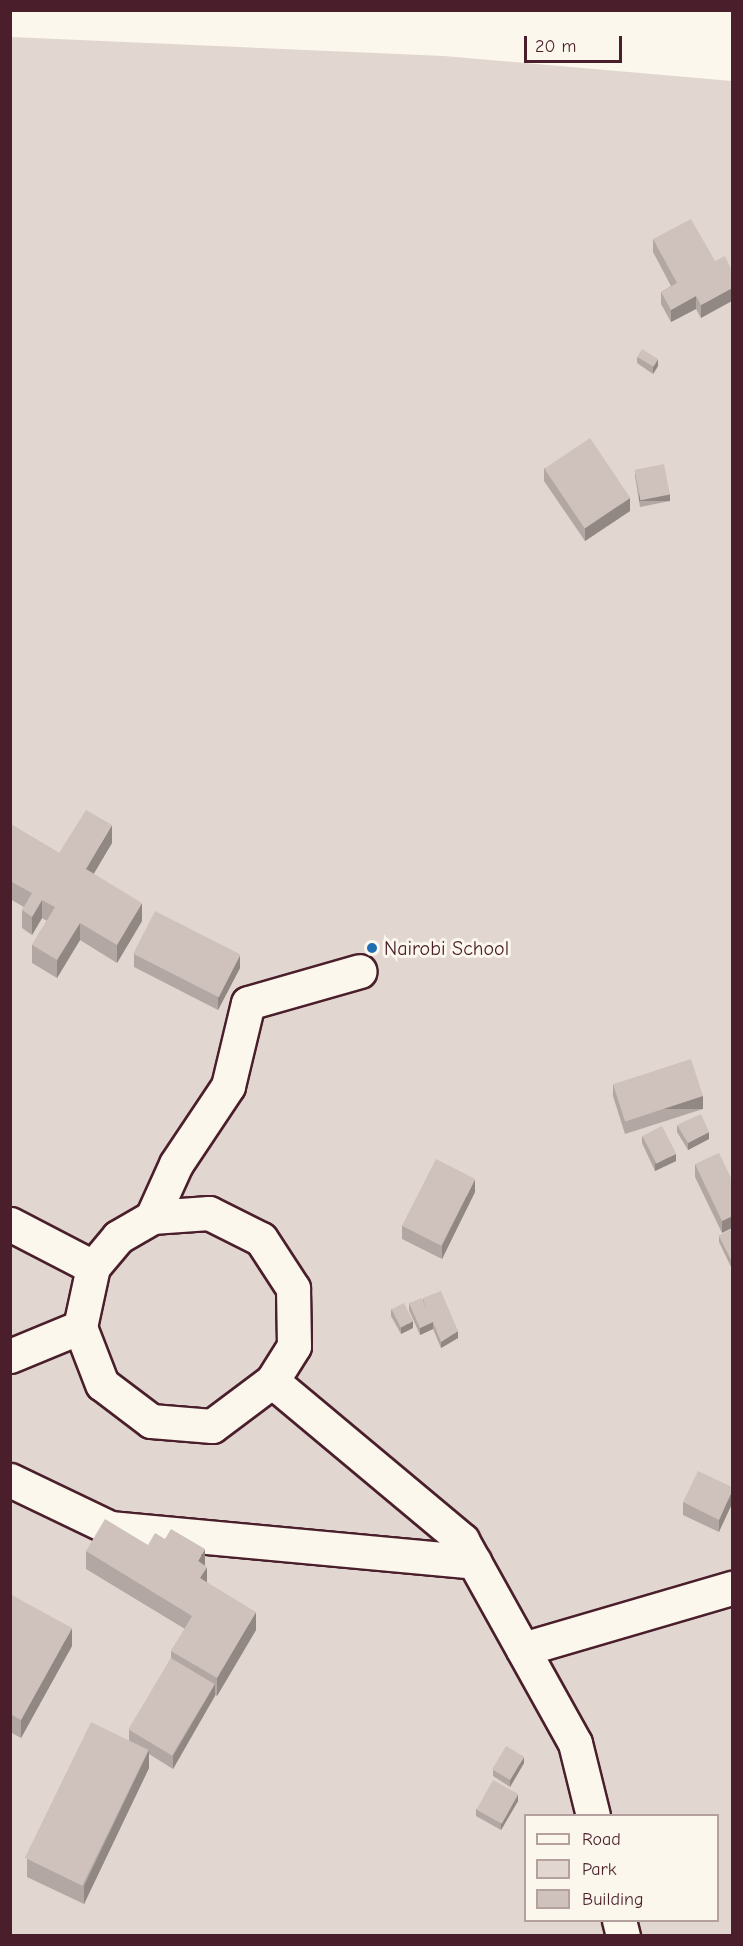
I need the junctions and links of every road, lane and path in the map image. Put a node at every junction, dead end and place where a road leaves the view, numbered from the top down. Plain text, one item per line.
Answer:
1 (360, 971) dead end
2 (152, 1217) junction
3 (10, 1224) edge
4 (93, 1267) junction
5 (80, 1327) junction
6 (10, 1356) edge
7 (272, 1381) junction
8 (10, 1480) edge
9 (474, 1563) junction
10 (732, 1588) edge
11 (523, 1649) junction
12 (593, 1814) edge

1 - 2 lane
2 - 4 lane
2 - 7 lane
3 - 4 lane
4 - 5 lane
5 - 6 lane
5 - 7 lane
7 - 9 lane
8 - 9 lane
9 - 11 lane
10 - 11 lane
11 - 12 lane

